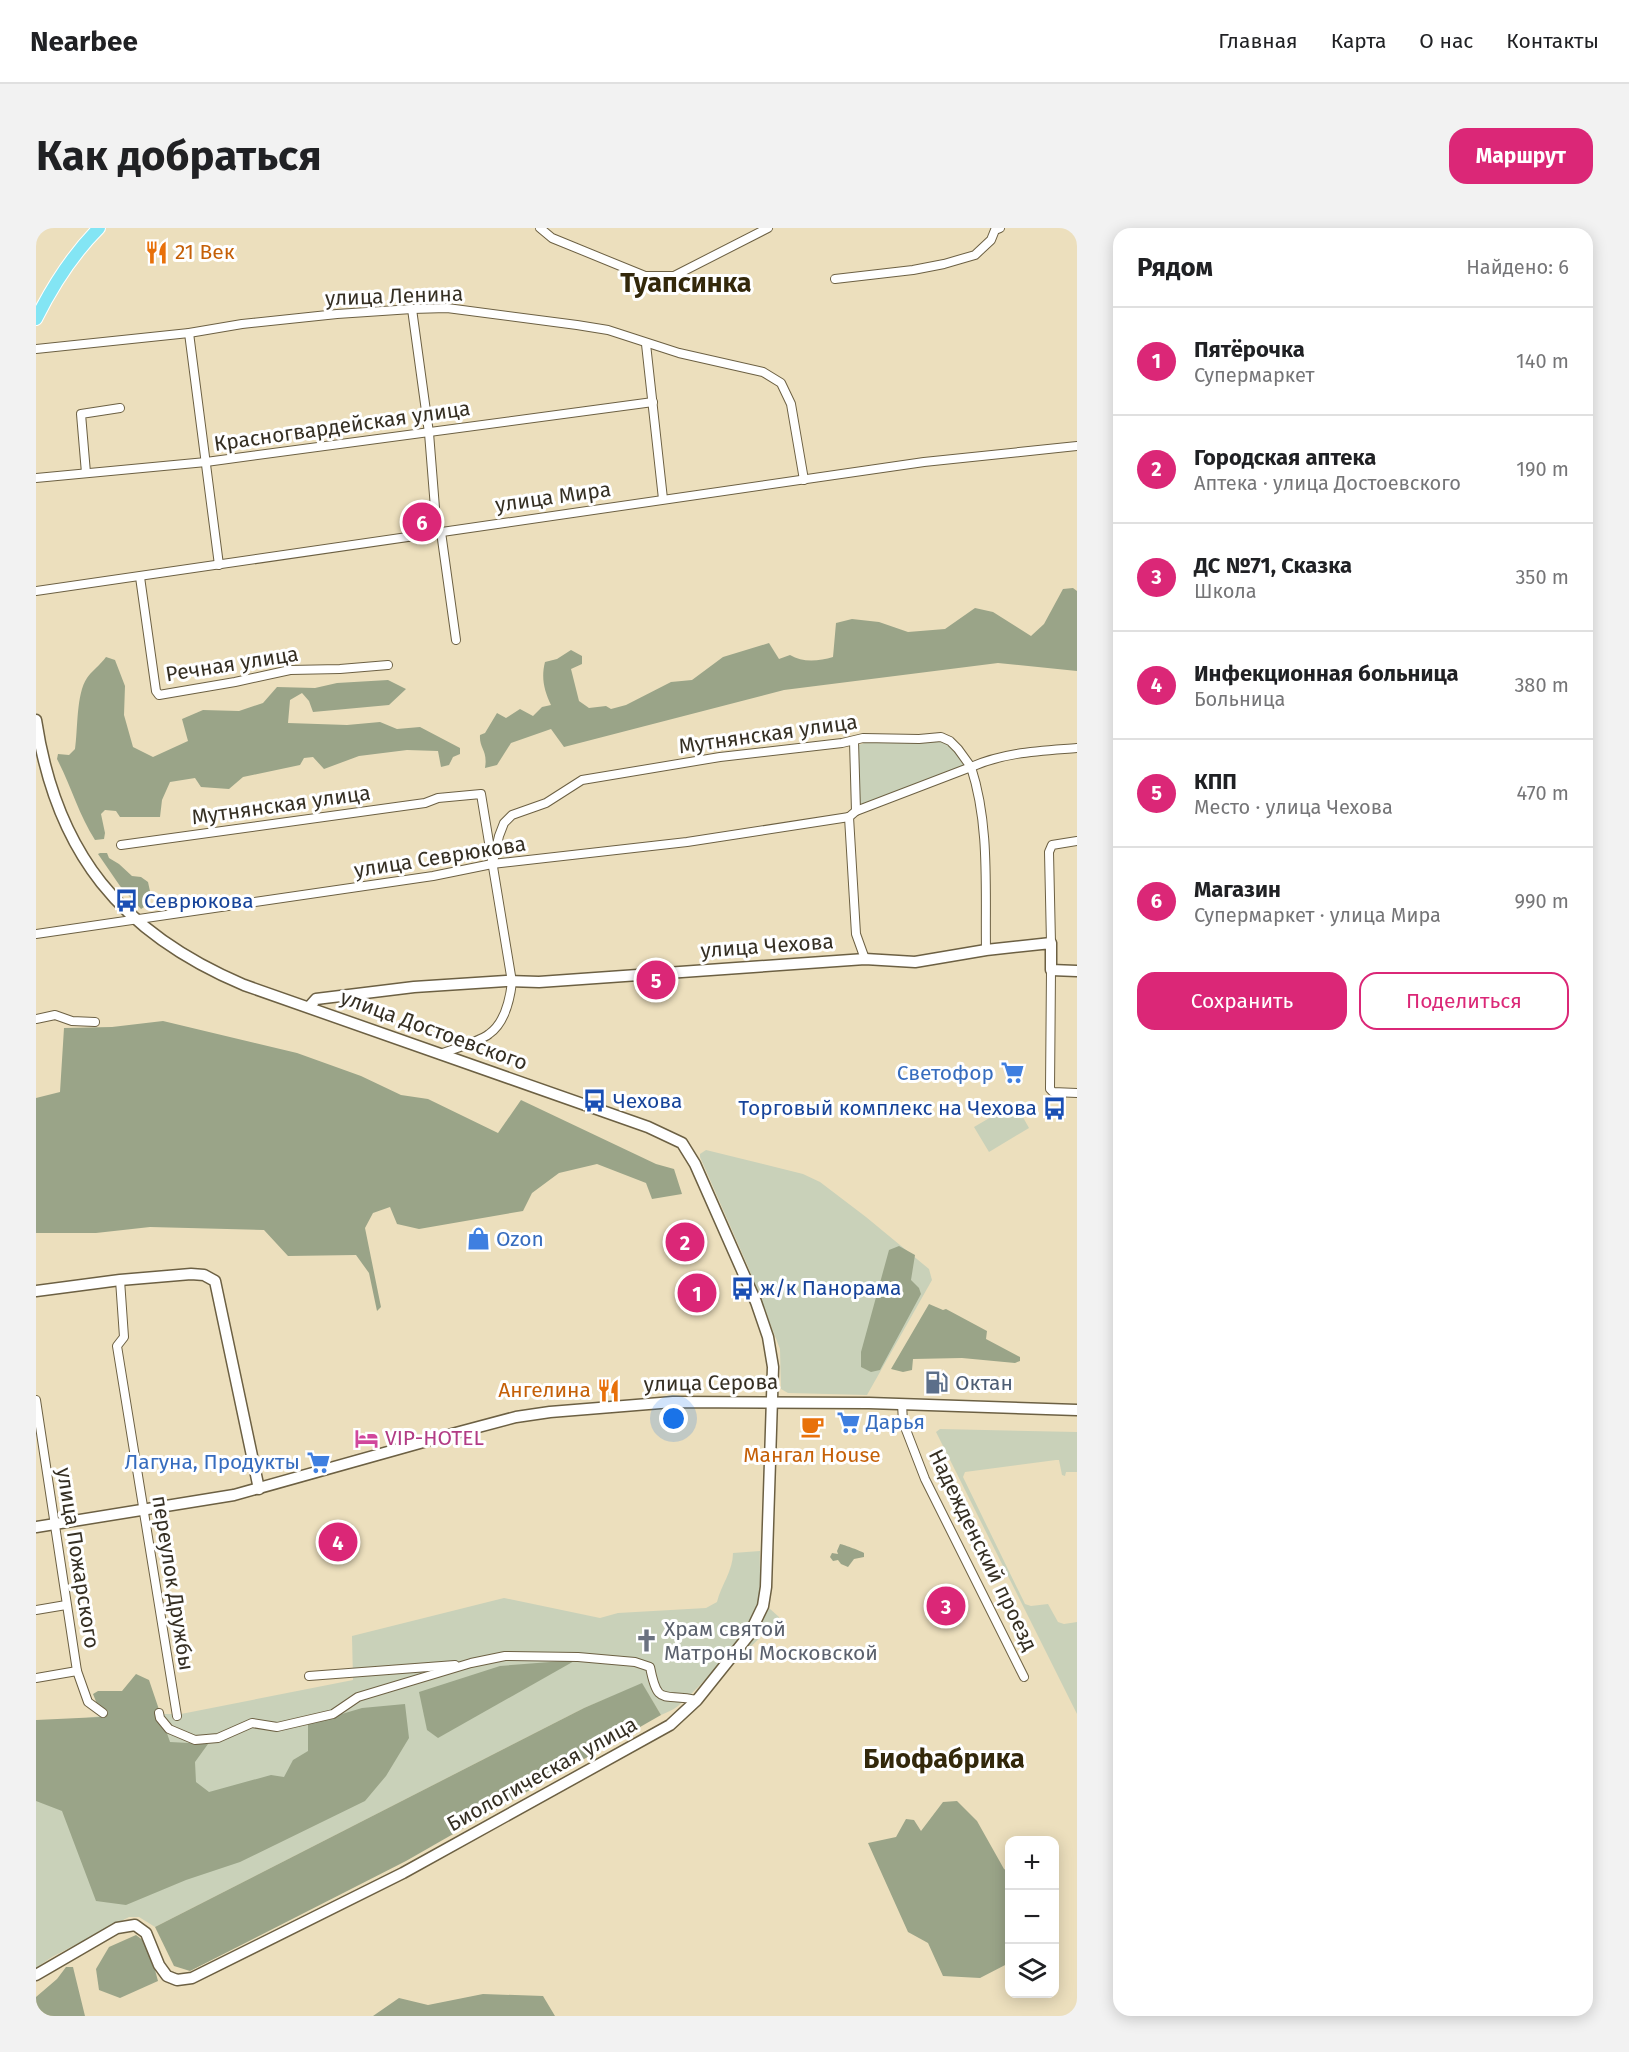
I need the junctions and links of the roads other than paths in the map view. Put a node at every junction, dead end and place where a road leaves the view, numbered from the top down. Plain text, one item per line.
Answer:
1 (99, 228) edge
2 (540, 228) edge
3 (768, 228) edge
4 (996, 229) edge
5 (751, 232) edge
6 (835, 279) dead end
7 (412, 309) junction
8 (36, 319) edge
9 (189, 333) junction
10 (646, 344) junction
11 (36, 349) edge
12 (652, 402) junction
13 (120, 408) dead end
14 (429, 433) junction
15 (1077, 446) edge
16 (206, 462) junction
17 (86, 473) junction
18 (36, 478) edge
19 (804, 480) junction
20 (663, 499) junction
21 (439, 532) junction
22 (219, 565) junction
23 (140, 577) junction
24 (36, 591) edge
25 (456, 640) dead end
26 (388, 665) dead end
27 (36, 720) edge
28 (854, 741) junction
29 (1077, 748) edge
30 (970, 767) junction
31 (856, 811) junction
32 (849, 817) junction
33 (1077, 841) edge
34 (120, 845) dead end
35 (492, 864) junction
36 (134, 919) junction
37 (36, 934) edge
38 (1051, 943) junction
39 (986, 950) junction
40 (865, 959) junction
41 (1051, 970) junction
42 (1077, 971) edge
43 (512, 982) junction
44 (309, 1007) junction
45 (36, 1018) edge
46 (95, 1022) dead end
47 (440, 1054) junction
48 (1077, 1093) edge
49 (120, 1280) junction
50 (36, 1291) edge
51 (36, 1400) edge
52 (773, 1402) junction
53 (902, 1404) junction
54 (1077, 1410) edge
55 (259, 1489) junction
56 (143, 1510) junction
57 (54, 1524) junction
58 (36, 1527) edge
59 (66, 1605) junction
60 (36, 1610) edge
61 (471, 1664) junction
62 (77, 1671) junction
63 (309, 1676) dead end
64 (1024, 1677) dead end
65 (36, 1678) edge
66 (697, 1700) junction
67 (103, 1713) dead end
68 (159, 1713) dead end
69 (177, 1716) dead end
70 (36, 1975) edge

1 - 8 main road
2 - 5 street
3 - 5 street
4 - 6 street
7 - 9 street, улица Ленина
7 - 10 street, улица Ленина
7 - 14 street
9 - 11 street, улица Ленина
9 - 16 street
10 - 12 street
10 - 19 street, улица Ленина
12 - 14 street, Красногвардейская улица
12 - 20 street
13 - 17 street
14 - 16 street, Красногвардейская улица
14 - 21 street
15 - 19 street, улица Мира
16 - 17 street, Красногвардейская улица
16 - 22 street
17 - 18 street, Красногвардейская улица
19 - 20 street, улица Мира
20 - 21 street, улица Мира
21 - 22 street, улица Мира
21 - 25 street
22 - 23 street, улица Мира
23 - 24 street, улица Мира
23 - 26 street, Речная улица
27 - 36 street, улица Достоевского
28 - 30 street, Мутнянская улица
28 - 31 street
28 - 35 street, Мутнянская улица
29 - 30 street
30 - 31 street
30 - 39 street
31 - 32 street
32 - 35 street, улица Севрюкова
32 - 40 street
33 - 38 street
34 - 35 street, Мутнянская улица
35 - 36 street, улица Севрюкова
35 - 43 street
36 - 37 street, улица Севрюкова
36 - 44 street, улица Достоевского
38 - 39 street, улица Чехова
38 - 41 street
39 - 40 street, улица Чехова
40 - 43 street, улица Чехова
41 - 42 street
41 - 48 street
43 - 44 street, улица Чехова
43 - 47 street
44 - 47 street, улица Достоевского
45 - 46 street
47 - 52 street, улица Достоевского
49 - 50 street
49 - 55 street
49 - 56 street, переулок Дружбы
51 - 57 street, улица Пожарского
52 - 53 street, улица Серова
52 - 55 street, улица Серова
52 - 66 street, Биологическая улица
53 - 54 street, улица Серова
53 - 64 street, Надежденский проезд
55 - 56 street, улица Серова
56 - 57 street, улица Серова
56 - 69 street, переулок Дружбы
57 - 58 street, улица Серова
57 - 59 street, улица Пожарского
59 - 60 street
59 - 62 street, улица Пожарского
61 - 63 street
61 - 66 street
61 - 68 street
62 - 65 street
62 - 67 street, улица Пожарского
66 - 70 street, Биологическая улица

